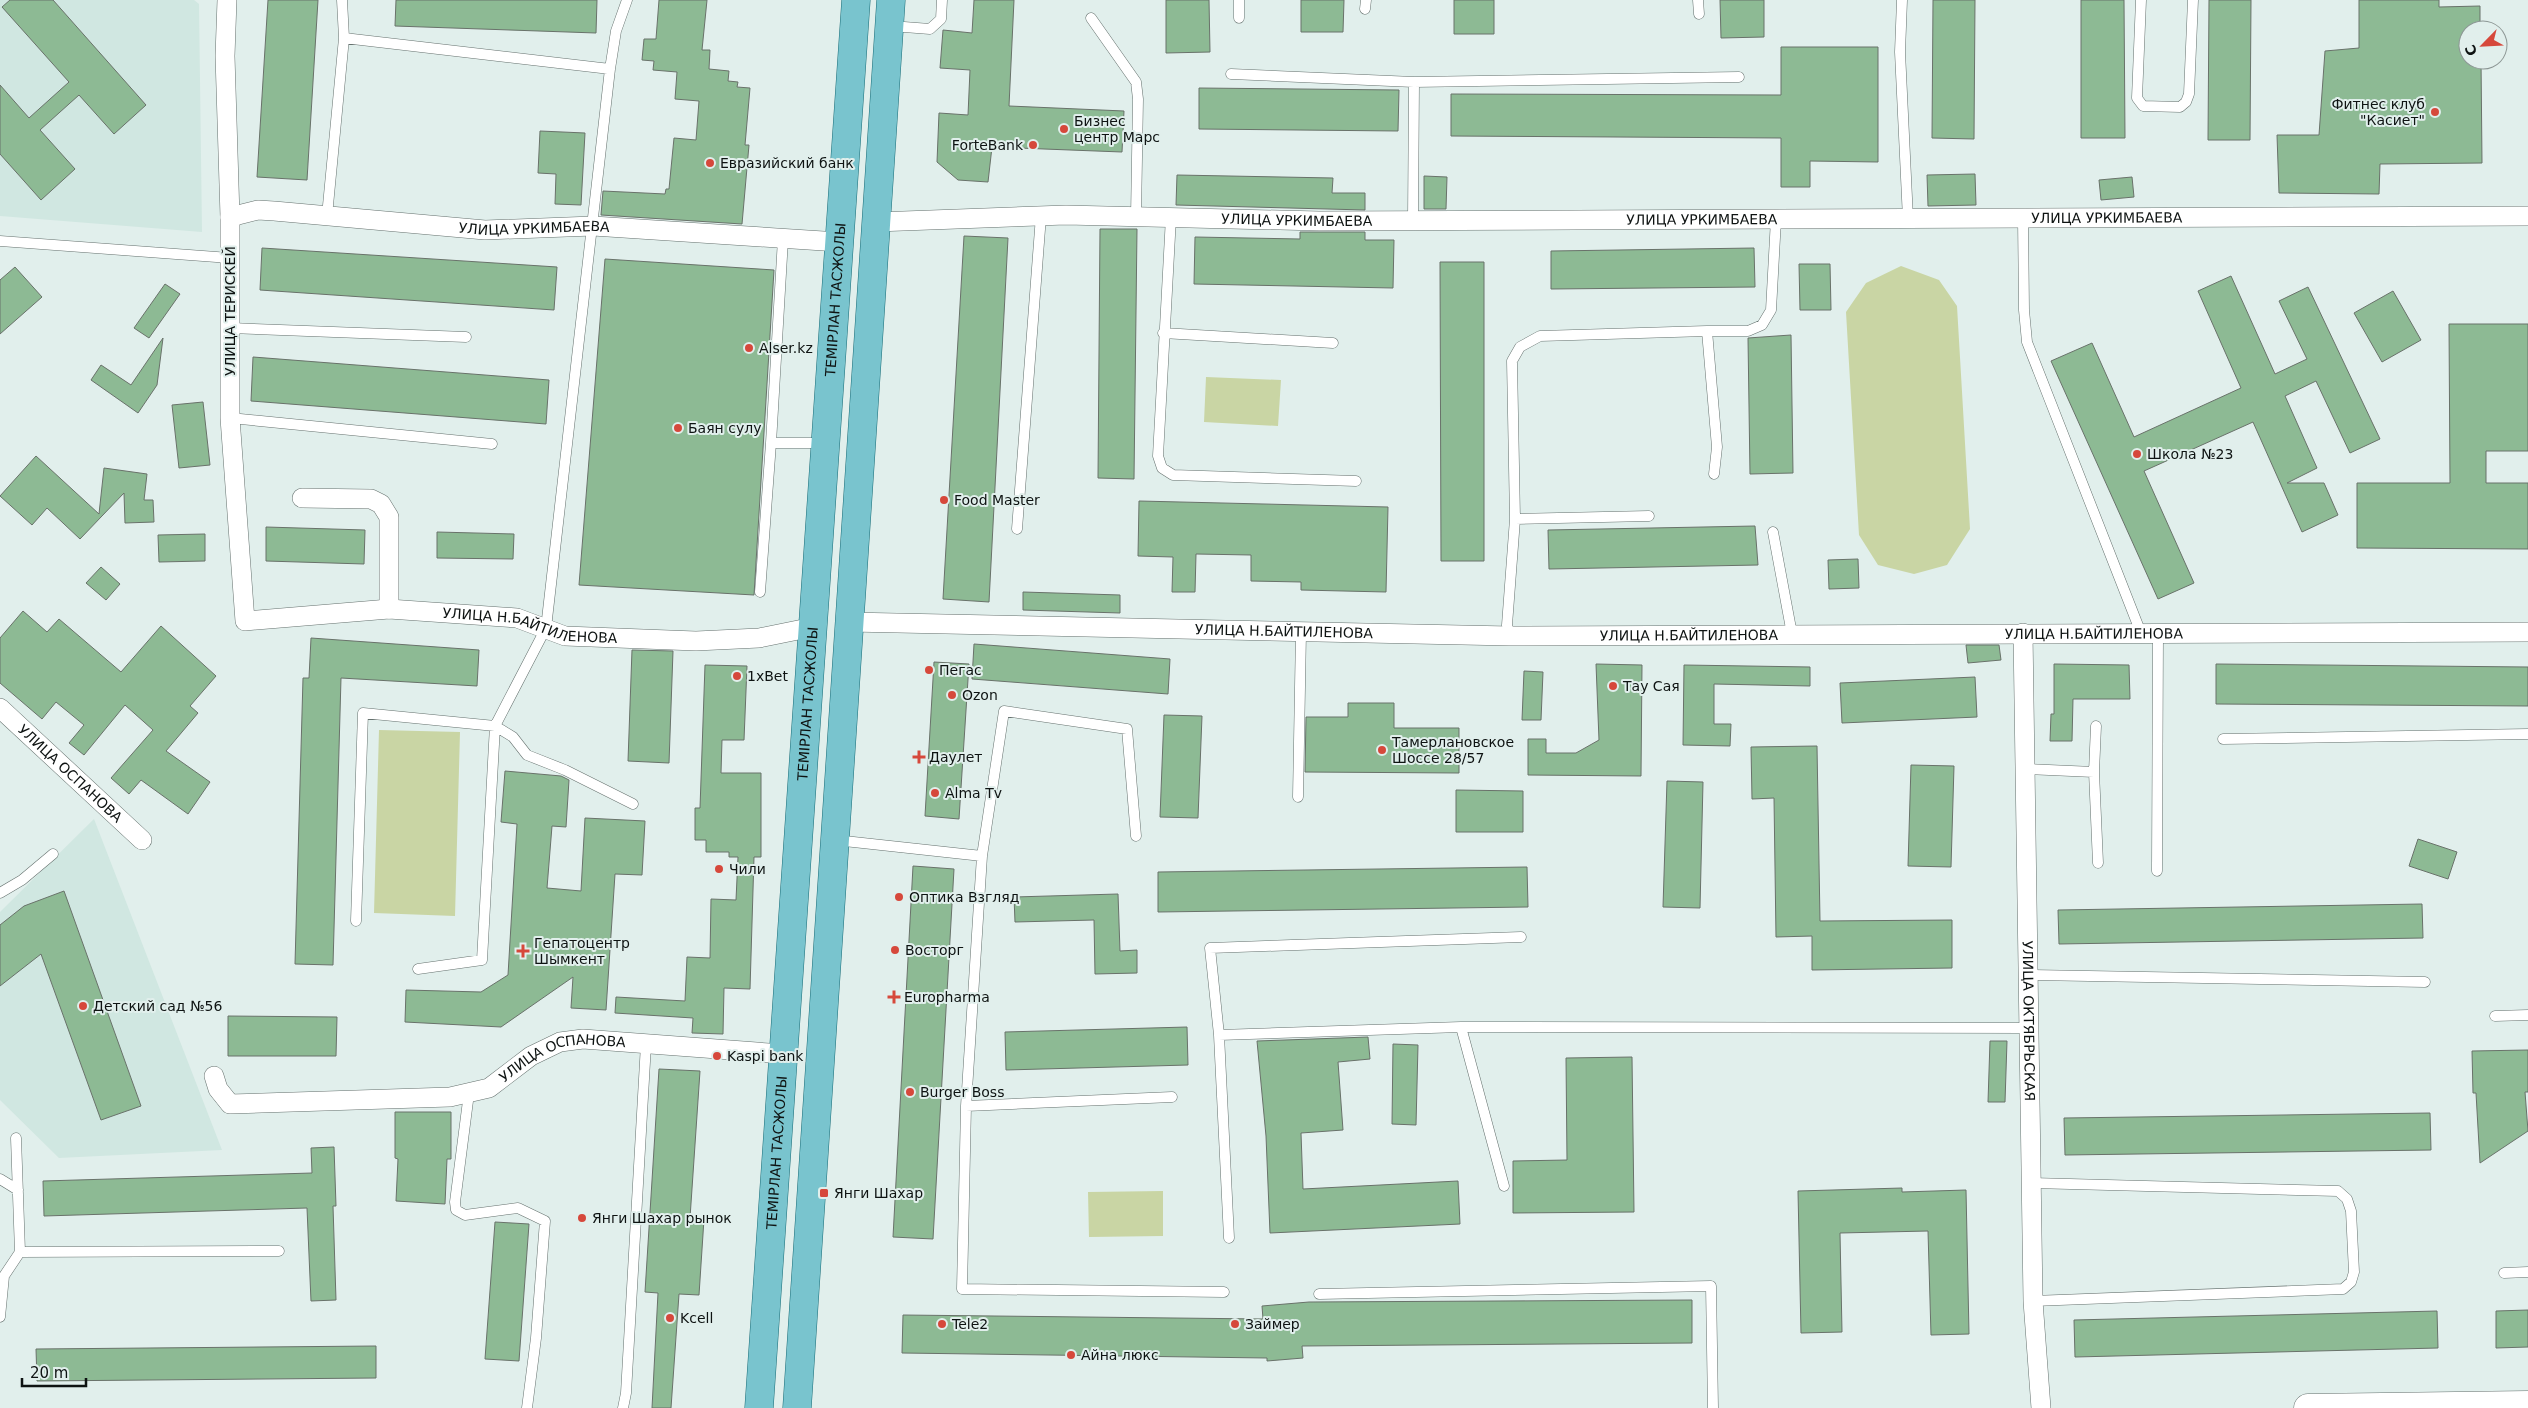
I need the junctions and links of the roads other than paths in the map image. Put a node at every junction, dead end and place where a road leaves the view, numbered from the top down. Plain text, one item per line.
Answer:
1 (227, 0) edge
2 (342, 0) edge
3 (627, 0) edge
4 (856, 0) edge
5 (942, 0) edge
6 (1239, 0) edge
7 (1698, 0) edge
8 (1902, 0) edge
9 (2140, 0) edge
10 (2192, 0) edge
11 (890, 13) edge
12 (1699, 14) dead end
13 (1091, 18) dead end
14 (1239, 18) dead end
15 (344, 38) junction
16 (610, 69) junction
17 (1231, 74) dead end
18 (1739, 77) dead end
19 (1414, 82) junction
20 (327, 216) junction
21 (1041, 216) junction
22 (1136, 216) junction
23 (2528, 216) edge
24 (230, 217) junction
25 (1171, 217) junction
26 (1908, 218) junction
27 (2023, 218) junction
28 (1776, 219) junction
29 (1413, 220) junction
30 (876, 222) junction
31 (593, 226) junction
32 (783, 239) junction
33 (0, 241) edge
34 (839, 242) junction
35 (230, 258) junction
36 (230, 328) junction
37 (1707, 331) junction
38 (1163, 333) junction
39 (466, 337) dead end
40 (1333, 343) dead end
41 (230, 418) junction
42 (771, 443) junction
43 (826, 443) junction
44 (492, 444) dead end
45 (1714, 474) dead end
46 (1356, 481) dead end
47 (302, 498) dead end
48 (1649, 516) dead end
49 (1516, 519) junction
50 (1018, 529) dead end
51 (1773, 532) dead end
52 (760, 592) dead end
53 (389, 609) junction
54 (245, 621) joint
55 (849, 622) junction
56 (813, 627) junction
57 (546, 628) junction
58 (1301, 632) junction
59 (2528, 632) edge
60 (2150, 633) junction
61 (1792, 634) junction
62 (2024, 634) junction
63 (1510, 636) junction
64 (0, 708) edge
65 (495, 726) junction
66 (2096, 726) dead end
67 (2528, 734) edge
68 (2223, 739) dead end
69 (2025, 769) junction
70 (2094, 772) junction
71 (1298, 797) dead end
72 (633, 804) dead end
73 (1136, 836) dead end
74 (142, 840) dead end
75 (834, 840) junction
76 (53, 854) dead end
77 (982, 856) junction
78 (2098, 863) dead end
79 (2157, 871) dead end
80 (0, 893) edge
81 (356, 921) dead end
82 (1521, 937) dead end
83 (418, 969) dead end
84 (2028, 975) junction
85 (2425, 982) dead end
86 (2528, 1015) edge
87 (2494, 1016) dead end
88 (1461, 1027) junction
89 (2029, 1028) junction
90 (1219, 1035) junction
91 (646, 1044) junction
92 (783, 1054) junction
93 (214, 1076) dead end
94 (469, 1092) junction
95 (1172, 1097) dead end
96 (966, 1106) junction
97 (16, 1138) dead end
98 (0, 1179) edge
99 (2031, 1183) junction
100 (1504, 1186) dead end
101 (18, 1190) junction
102 (1229, 1238) dead end
103 (279, 1251) dead end
104 (20, 1252) junction
105 (2528, 1272) edge
106 (2504, 1273) dead end
107 (1224, 1292) dead end
108 (1319, 1294) dead end
109 (2033, 1301) junction
110 (0, 1318) edge
111 (2528, 1405) edge
112 (2451, 1407) edge
113 (527, 1408) edge
114 (623, 1408) edge
115 (759, 1408) edge
116 (797, 1408) edge
117 (1713, 1408) edge
118 (2041, 1408) edge
119 (2308, 1408) edge

1 - 24 street, УЛИЦА ТЕРИСКЕЙ
2 - 15 lane
3 - 16 lane
4 - 34 main road, ТЕМІРЛАН ТАСЖОЛЫ
5 - 11 lane
6 - 14 lane
7 - 12 lane
8 - 26 lane
9 - 10 lane
11 - 30 main road
13 - 22 lane
15 - 16 lane
15 - 20 lane
16 - 31 lane
17 - 19 lane
18 - 19 lane
19 - 29 lane
20 - 24 street, УЛИЦА УРКИМБАЕВА
20 - 31 street, УЛИЦА УРКИМБАЕВА
21 - 22 street, УЛИЦА УРКИМБАЕВА
21 - 30 street, УЛИЦА УРКИМБАЕВА
21 - 50 lane
22 - 25 street, УЛИЦА УРКИМБАЕВА
23 - 27 street, УЛИЦА УРКИМБАЕВА
24 - 35 street, УЛИЦА ТЕРИСКЕЙ
25 - 29 street, УЛИЦА УРКИМБАЕВА
25 - 38 lane
26 - 27 street, УЛИЦА УРКИМБАЕВА
26 - 28 street, УЛИЦА УРКИМБАЕВА
27 - 60 lane
28 - 29 street, УЛИЦА УРКИМБАЕВА
28 - 37 lane
30 - 55 main road
31 - 32 street, УЛИЦА УРКИМБАЕВА
31 - 57 lane
32 - 34 street, УЛИЦА УРКИМБАЕВА
32 - 42 lane
33 - 35 lane
34 - 43 main road, ТЕМІРЛАН ТАСЖОЛЫ
35 - 36 street, УЛИЦА ТЕРИСКЕЙ
36 - 39 lane
36 - 41 street, УЛИЦА ТЕРИСКЕЙ
37 - 45 lane
37 - 49 lane
38 - 40 lane
38 - 46 lane
41 - 44 lane
41 - 54 street, УЛИЦА ТЕРИСКЕЙ
42 - 43 lane
42 - 52 lane
43 - 56 main road, ТЕМІРЛАН ТАСЖОЛЫ
47 - 53 street
48 - 49 lane
49 - 63 lane
51 - 61 lane
53 - 54 street, УЛИЦА Н.БАЙТИЛЕНОВА
53 - 57 street, УЛИЦА Н.БАЙТИЛЕНОВА
55 - 58 street, УЛИЦА Н.БАЙТИЛЕНОВА
55 - 75 main road
56 - 57 street, УЛИЦА Н.БАЙТИЛЕНОВА
56 - 92 main road, ТЕМІРЛАН ТАСЖОЛЫ
57 - 65 lane
58 - 63 street, УЛИЦА Н.БАЙТИЛЕНОВА
58 - 71 lane
59 - 60 street, УЛИЦА Н.БАЙТИЛЕНОВА
60 - 62 street, УЛИЦА Н.БАЙТИЛЕНОВА
60 - 79 lane
61 - 62 street, УЛИЦА Н.БАЙТИЛЕНОВА
61 - 63 street, УЛИЦА Н.БАЙТИЛЕНОВА
62 - 69 street, УЛИЦА ОКТЯБРЬСКАЯ
64 - 74 street, УЛИЦА ОСПАНОВА
65 - 72 lane
65 - 81 lane
65 - 83 lane
66 - 70 lane
67 - 68 lane
69 - 70 lane
69 - 84 street, УЛИЦА ОКТЯБРЬСКАЯ
70 - 78 lane
73 - 77 lane
75 - 77 lane
75 - 116 main road
76 - 80 lane
77 - 96 lane
82 - 90 lane
84 - 85 lane
84 - 89 street, УЛИЦА ОКТЯБРЬСКАЯ
86 - 87 lane
88 - 89 lane
88 - 90 lane
88 - 100 lane
89 - 99 street, УЛИЦА ОКТЯБРЬСКАЯ
90 - 102 lane
91 - 92 street, УЛИЦА ОСПАНОВА
91 - 94 street, УЛИЦА ОСПАНОВА
91 - 114 lane
92 - 115 main road, ТЕМІРЛАН ТАСЖОЛЫ
93 - 94 street, УЛИЦА ОСПАНОВА
94 - 113 lane
95 - 96 lane
96 - 107 lane
97 - 101 lane
98 - 101 lane
99 - 109 street, УЛИЦА ОКТЯБРЬСКАЯ
99 - 109 lane
101 - 104 lane
103 - 104 lane
104 - 110 lane
105 - 106 lane
108 - 117 lane
109 - 118 street, УЛИЦА ОКТЯБРЬСКАЯ
111 - 112 street
112 - 119 street

